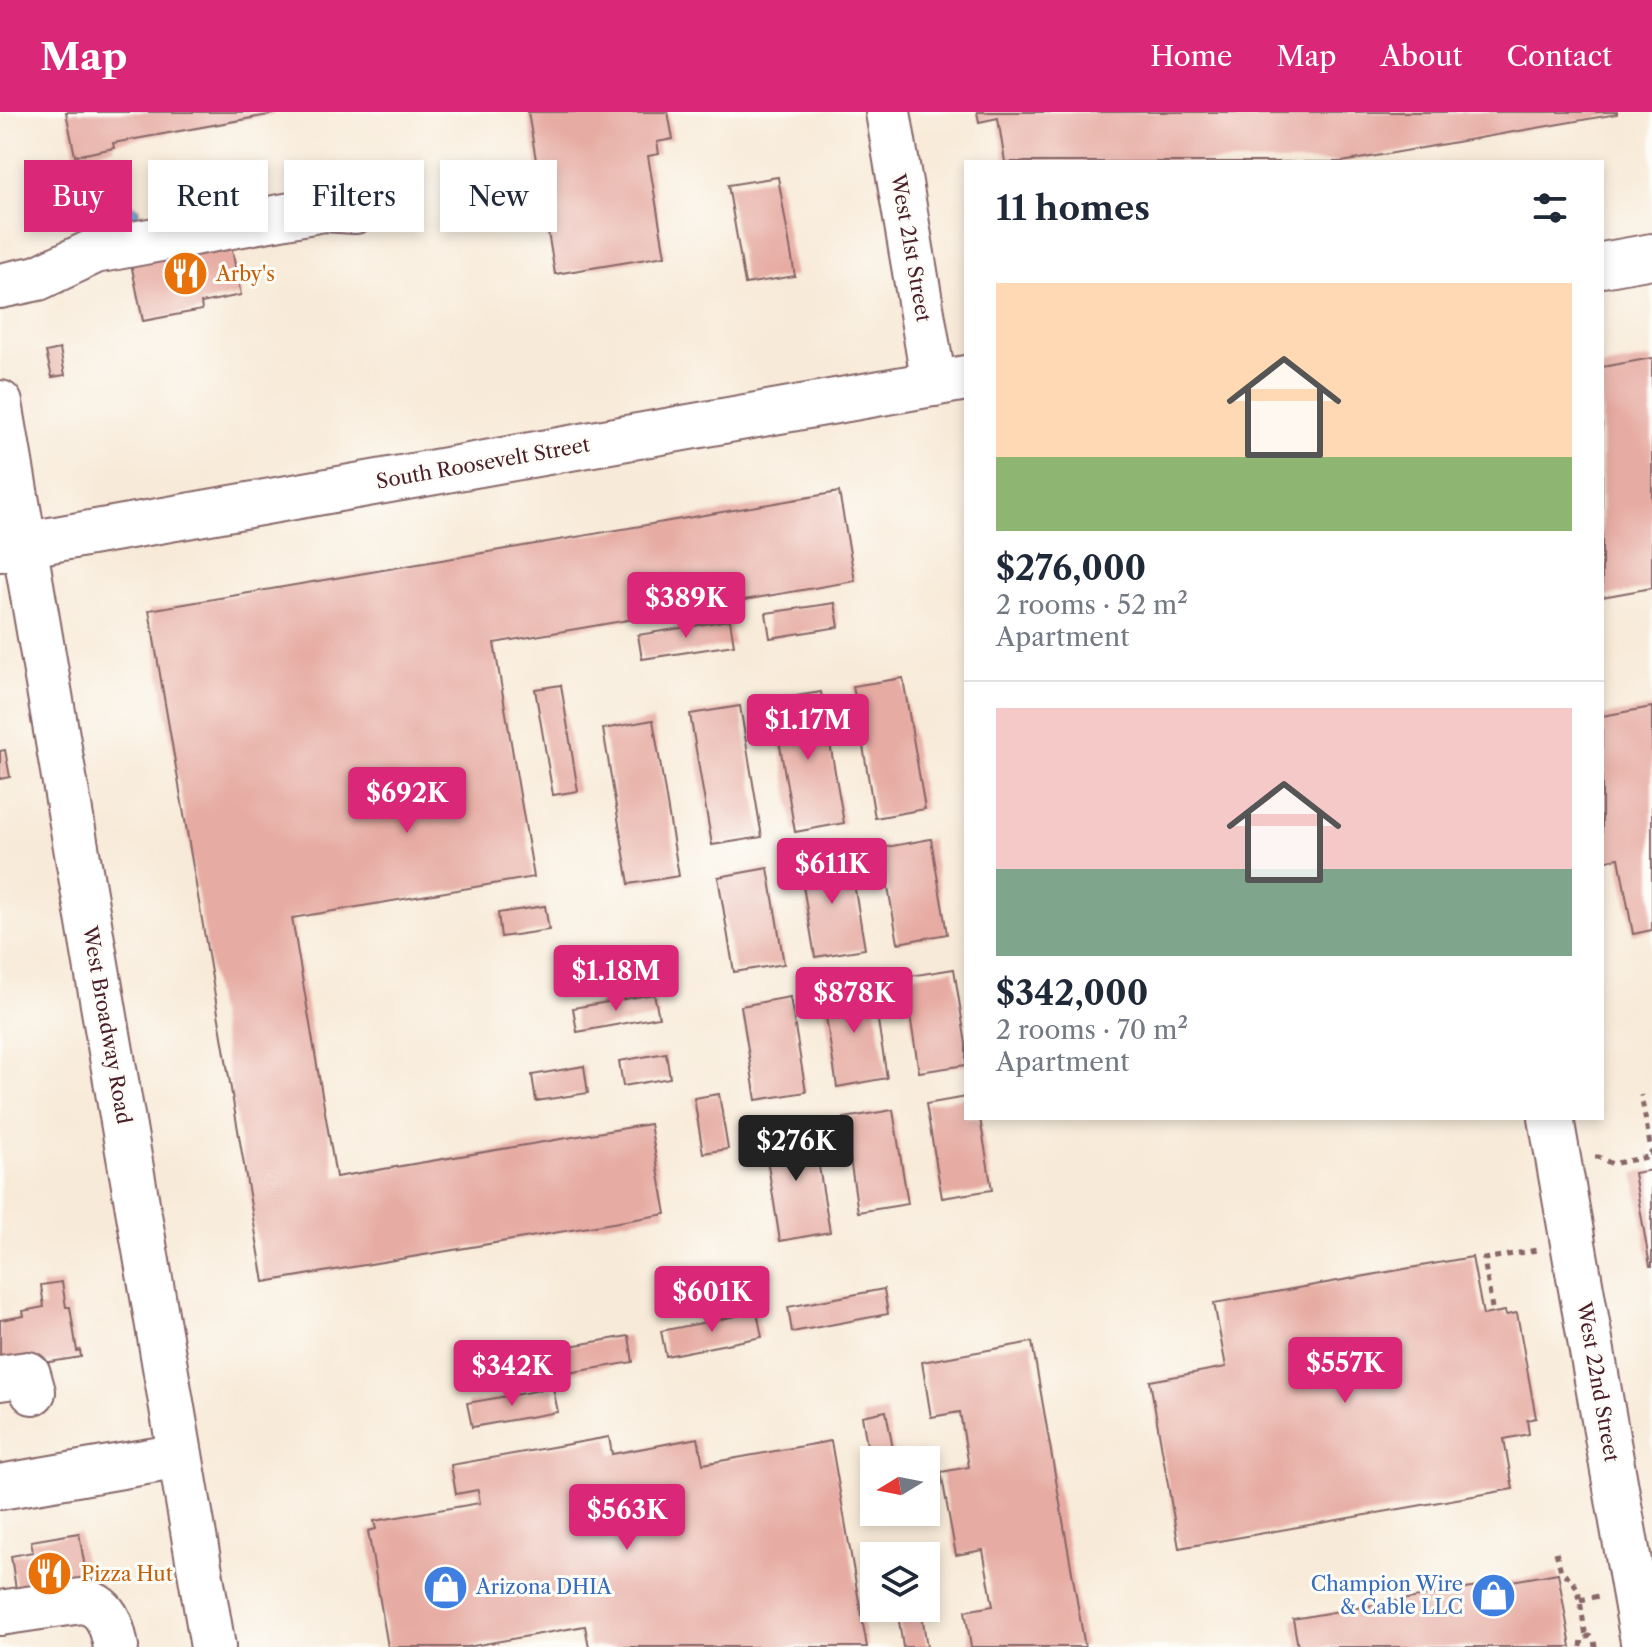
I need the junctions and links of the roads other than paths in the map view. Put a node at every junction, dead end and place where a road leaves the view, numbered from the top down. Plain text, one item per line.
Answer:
1 (888, 112) edge
2 (284, 216) edge
3 (1652, 256) edge
4 (1604, 265) edge
5 (0, 286) edge
6 (950, 381) edge
7 (0, 403) edge
8 (13, 546) edge
9 (1551, 1120) edge
10 (180, 1456) junction
11 (0, 1487) edge
12 (0, 1613) edge
13 (116, 1647) edge
14 (213, 1647) edge
15 (1644, 1647) edge

1 - 6 street, West 21st Street
2 - 5 street
3 - 4 street
6 - 8 street, South Roosevelt Street
7 - 8 street, West Broadway Road
8 - 10 street, West Broadway Road
9 - 15 street, West 22nd Street
10 - 11 street
10 - 14 street, West Broadway Road
12 - 13 street

